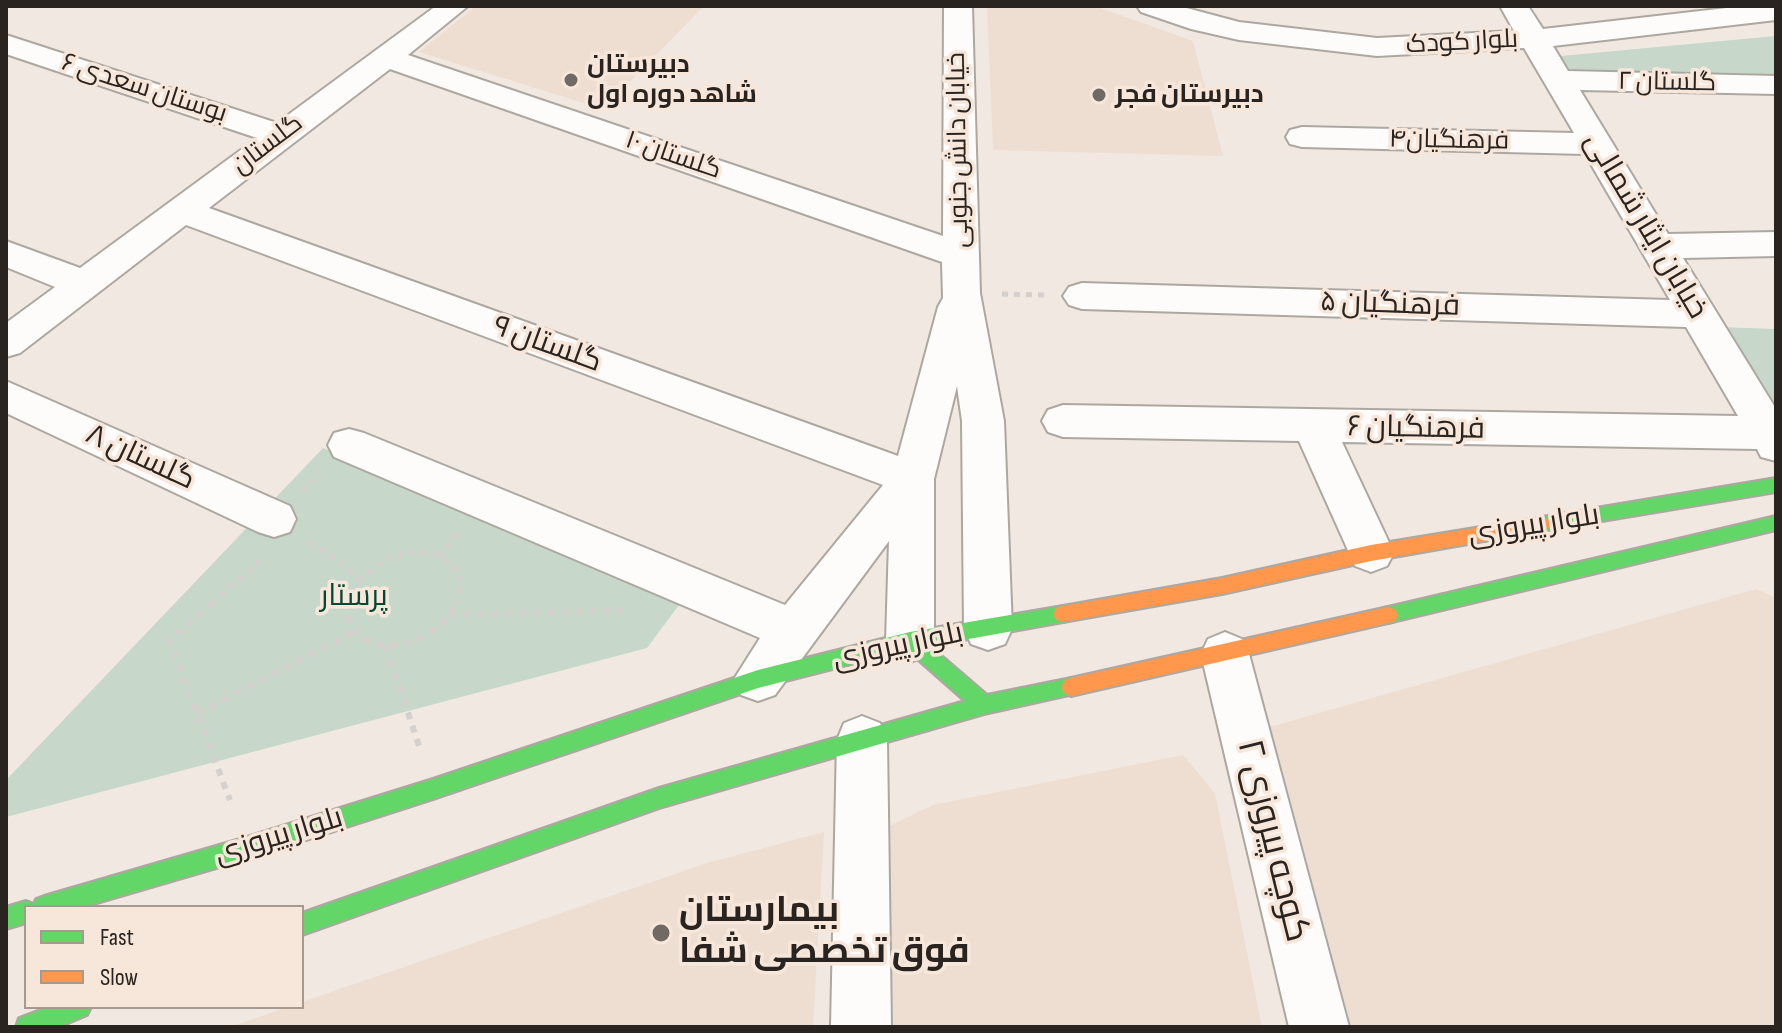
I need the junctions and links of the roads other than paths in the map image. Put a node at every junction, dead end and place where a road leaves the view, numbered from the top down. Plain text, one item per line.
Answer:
1 (958, 6) edge
2 (1151, 6) edge
3 (1252, 6) edge
4 (448, 7) edge
5 (1773, 10) edge
6 (1209, 14) edge
7 (1520, 16) edge
8 (1368, 19) dead end
9 (6, 44) edge
10 (385, 57) junction
11 (1558, 80) junction
12 (1776, 85) edge
13 (281, 135) junction
14 (1302, 137) dead end
15 (1597, 144) junction
16 (180, 210) junction
17 (1776, 244) edge
18 (1657, 246) junction
19 (6, 253) edge
20 (961, 274) junction
21 (83, 284) junction
22 (1082, 296) road end
23 (1698, 314) junction
24 (6, 343) edge
25 (6, 396) edge
26 (1063, 421) dead end
27 (1314, 427) junction
28 (1772, 439) edge
29 (349, 445) road end
30 (913, 479) junction
31 (1776, 485) edge
32 (1776, 523) edge
33 (283, 525) road end
34 (1371, 553) junction
35 (793, 630) junction
36 (988, 636) junction
37 (910, 641) junction
38 (1225, 654) junction
39 (986, 674) dead end
40 (758, 679) junction
41 (984, 705) junction
42 (862, 740) junction
43 (51, 905) edge
44 (304, 923) edge
45 (74, 1009) edge
46 (28, 1027) edge
47 (861, 1027) edge
48 (1319, 1027) edge

1 - 20 street, خیابان دانش جنوبی
2 - 6 street, بلوار کودک
3 - 8 street, بلوار کودک
4 - 10 street, گلستان
5 - 7 street, بلوار کودک
6 - 7 street, بلوار کودک
7 - 11 street, خیابان ایثار شمالی
9 - 13 street, بوستان سعدی ۶
10 - 13 street, گلستان
10 - 20 street, گلستان ۱۰
11 - 12 street, گلستان ۲
11 - 15 street, خیابان ایثار شمالی
13 - 16 street, گلستان
14 - 15 street, فرهنگیان۴
15 - 18 street, خیابان ایثار شمالی
16 - 21 street, گلستان
16 - 30 street, گلستان ۹
17 - 18 street
18 - 23 street, خیابان ایثار شمالی
19 - 21 street
20 - 30 street, خیابان دانش جنوبی
20 - 36 street, خیابان دانش جنوبی
21 - 24 street, گلستان
22 - 23 street, فرهنگیان ۵
23 - 28 street, خیابان ایثار شمالی
25 - 33 street, گلستان ۸
26 - 27 street, فرهنگیان ۶
27 - 28 street, فرهنگیان ۶
27 - 34 street
29 - 35 street
30 - 35 street, خیابان دانش جنوبی
30 - 37 street, خیابان دانش جنوبی
31 - 34 street, بلوار پیروزی
32 - 38 street, بلوار پیروزی
34 - 36 street, بلوار پیروزی
35 - 40 street, خیابان دانش جنوبی
36 - 37 street, بلوار پیروزی
37 - 40 street, بلوار پیروزی
37 - 41 street
38 - 41 street, بلوار پیروزی
38 - 48 street, کوچه پیروزی ۲
39 - 41 street
40 - 43 street, بلوار پیروزی
41 - 42 street, بلوار پیروزی
42 - 44 street, بلوار پیروزی
42 - 47 street
45 - 46 street

